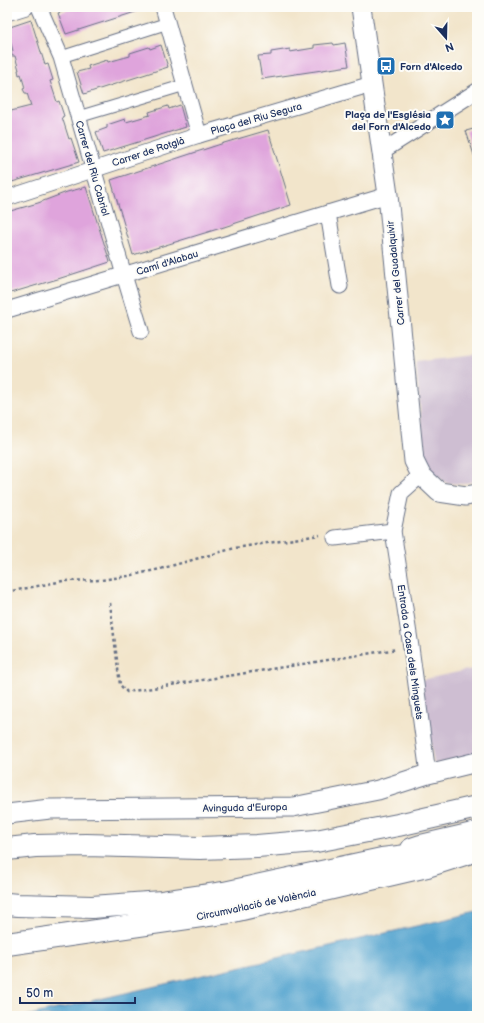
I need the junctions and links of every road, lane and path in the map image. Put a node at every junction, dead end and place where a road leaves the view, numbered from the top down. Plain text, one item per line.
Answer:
1 (26, 7) edge
2 (39, 7) edge
3 (163, 7) edge
4 (361, 7) edge
5 (7, 13) edge
6 (168, 23) junction
7 (61, 57) junction
8 (372, 84) junction
9 (185, 85) junction
10 (477, 91) edge
11 (78, 117) junction
12 (199, 135) junction
13 (381, 152) junction
14 (94, 170) junction
15 (388, 196) junction
16 (7, 198) edge
17 (328, 213) junction
18 (124, 275) junction
19 (340, 286) dead end
20 (7, 310) edge
21 (141, 331) dead end
22 (421, 475) junction
23 (477, 494) edge
24 (393, 531) junction
25 (335, 538) joint
26 (7, 592) edge
27 (110, 603) dead end
28 (411, 647) junction
29 (477, 762) edge
30 (428, 774) junction
31 (477, 807) edge
32 (7, 814) edge
33 (475, 845) edge
34 (7, 849) edge
35 (7, 904) edge
36 (7, 944) edge

1 - 5 street
2 - 7 street, Carrer del Riu Cabriol
3 - 6 street, Plaça del Riu Segura
4 - 8 street, Carrer del Guadalquivir
6 - 7 street
6 - 9 street, Plaça del Riu Segura
7 - 11 street, Carrer del Riu Cabriol
8 - 12 street, Plaça del Riu Segura
8 - 13 street, Carrer del Guadalquivir
9 - 11 street
9 - 12 street, Plaça del Riu Segura
10 - 13 street
11 - 14 street, Carrer del Riu Cabriol
12 - 14 street, Carrer de Rotglà
13 - 15 street, Carrer del Guadalquivir
14 - 16 street, Carrer de Rotglà
14 - 18 street, Carrer del Riu Cabriol
15 - 17 street, Camí d'Alabau
15 - 22 street, Carrer del Guadalquivir
17 - 18 street, Camí d'Alabau
17 - 19 street
18 - 20 street, Camí d'Alabau
18 - 21 street, Carrer del Riu Cabriol
22 - 23 street, Carrer del Guadalquivir
22 - 24 street, Entrada a Casa dels Minguets
24 - 25 street
24 - 28 street, Entrada a Casa dels Minguets
25 - 26 path
27 - 28 path
28 - 30 street, Entrada a Casa dels Minguets
29 - 30 street, Avinguda d'Europa
30 - 32 street, Avinguda d'Europa
31 - 34 highway
33 - 35 highway
33 - 36 highway, Circumval·lació de València

